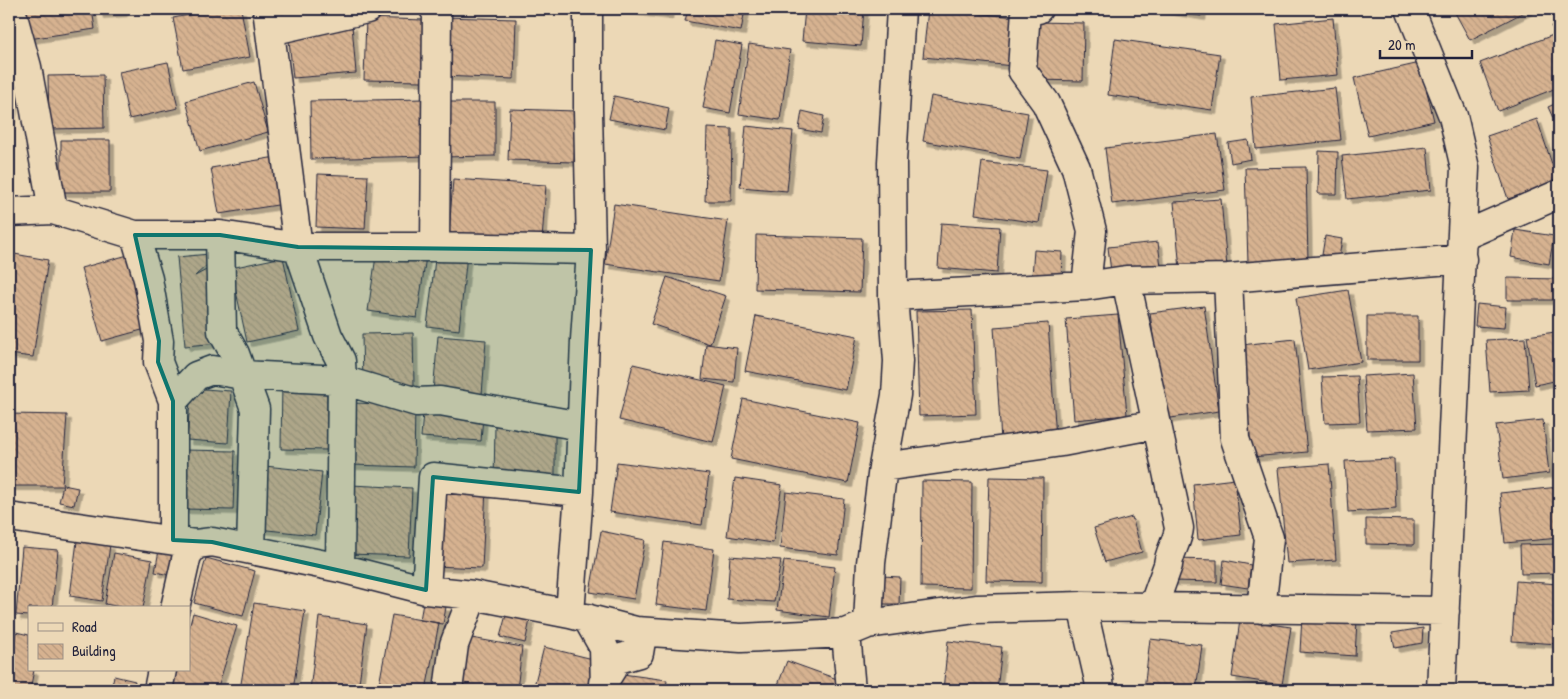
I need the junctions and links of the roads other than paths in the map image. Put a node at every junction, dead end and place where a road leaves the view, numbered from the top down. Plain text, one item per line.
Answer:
1 (11, 9) edge
2 (367, 9) edge
3 (434, 9) edge
4 (588, 9) edge
5 (901, 9) edge
6 (1038, 9) edge
7 (1410, 9) edge
8 (268, 20) edge
9 (1556, 204) edge
10 (53, 210) junction
11 (9, 212) edge
12 (135, 234) junction
13 (220, 235) junction
14 (434, 246) junction
15 (298, 247) junction
16 (1462, 248) junction
17 (591, 250) junction
18 (1228, 278) junction
19 (1126, 280) junction
20 (1086, 286) junction
21 (893, 296) junction
22 (243, 375) junction
23 (342, 380) junction
24 (172, 401) junction
25 (1157, 424) junction
26 (581, 426) junction
27 (883, 467) junction
28 (579, 492) junction
29 (9, 517) edge
30 (185, 542) junction
31 (251, 550) junction
32 (340, 568) junction
33 (426, 590) junction
34 (473, 595) junction
35 (175, 606) edge
36 (1082, 606) junction
37 (1153, 607) junction
38 (1261, 609) junction
39 (1445, 611) junction
40 (578, 616) junction
41 (858, 628) junction
42 (636, 631) junction
43 (162, 672) edge
44 (604, 686) edge
45 (1445, 687) edge
46 (158, 690) edge
47 (448, 690) edge
48 (850, 690) edge
49 (1100, 690) edge

1 - 10 street
2 - 8 street
3 - 14 street
4 - 17 street
5 - 21 street
6 - 20 street
7 - 16 street
8 - 15 street
9 - 16 street
10 - 11 street
10 - 12 street
12 - 13 street
12 - 24 street
13 - 15 street
13 - 22 street
14 - 15 street
14 - 17 street
15 - 23 street
16 - 18 street
16 - 39 street
17 - 26 street
18 - 19 street
18 - 38 street
19 - 20 street
19 - 25 street
20 - 21 street
21 - 27 street
22 - 23 street
22 - 24 street
22 - 31 street
23 - 26 street
23 - 32 street
24 - 30 street
25 - 27 street
25 - 37 street
26 - 28 street
27 - 41 street
28 - 33 street
28 - 40 street
29 - 30 street
30 - 31 street
30 - 35 street
31 - 32 street
32 - 33 street
33 - 34 street
34 - 40 street
34 - 47 street
36 - 37 street
36 - 41 street
36 - 49 street
37 - 38 street
38 - 39 street
39 - 45 street
40 - 42 street
40 - 44 street
41 - 42 street
41 - 48 street
42 - 44 street
43 - 46 street

